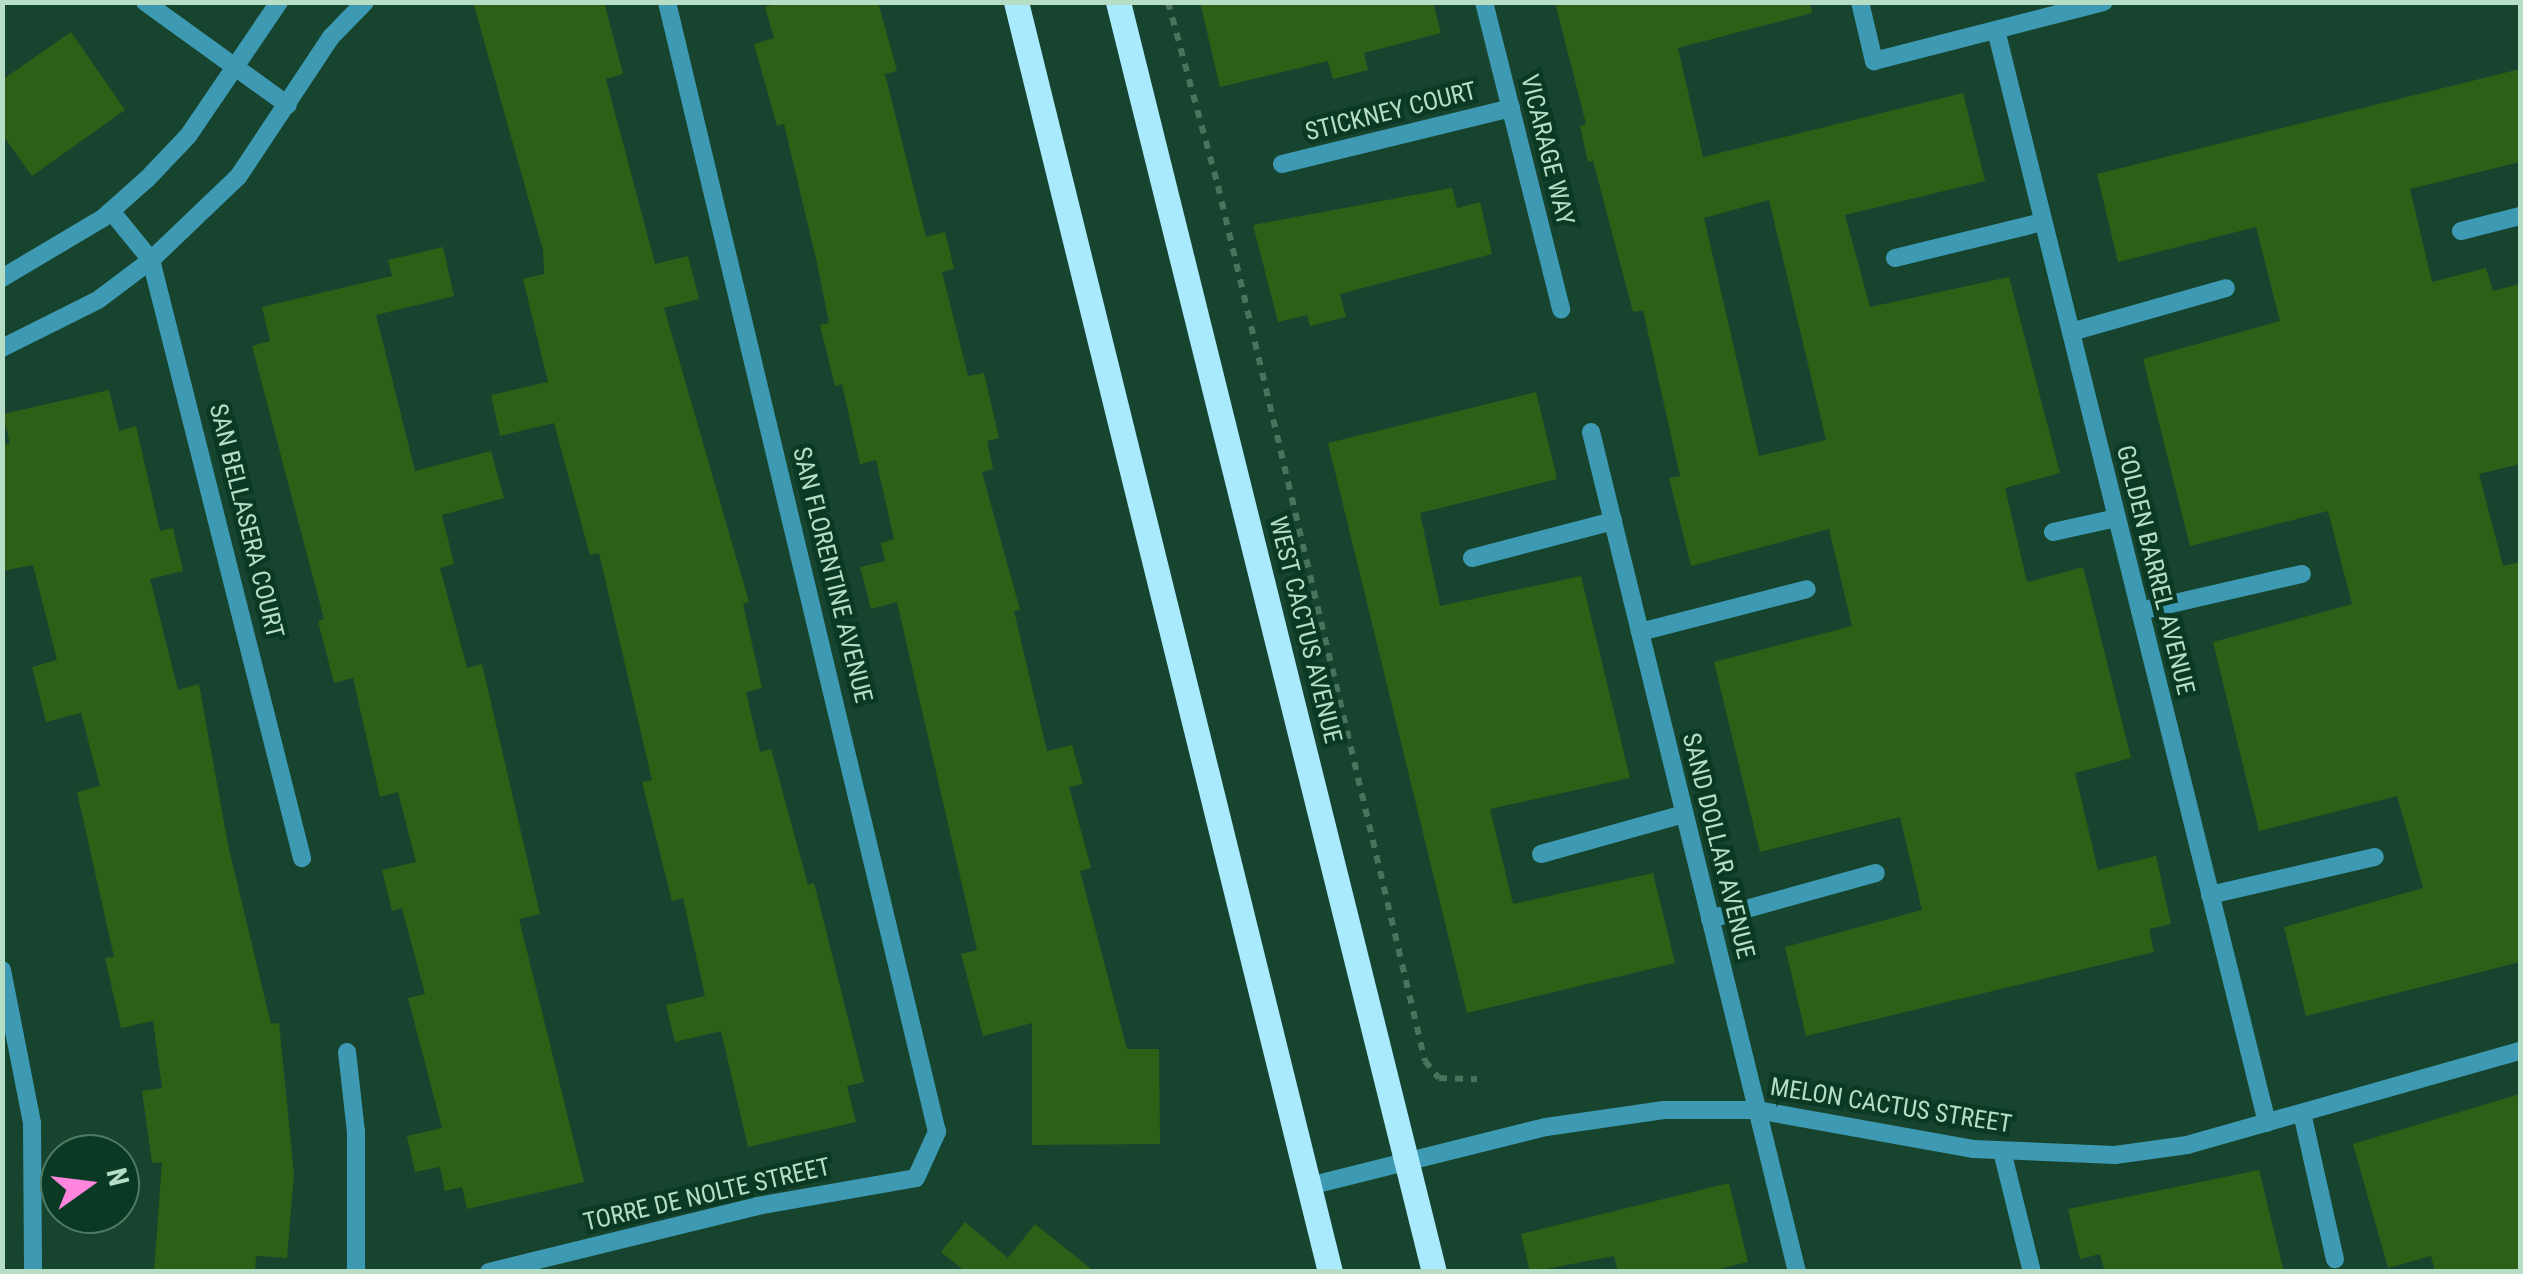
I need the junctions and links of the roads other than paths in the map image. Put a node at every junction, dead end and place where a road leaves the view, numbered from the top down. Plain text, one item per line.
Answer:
1 (144, 2) edge
2 (279, 2) edge
3 (365, 2) edge
4 (667, 2) edge
5 (1016, 2) edge
6 (1118, 2) edge
7 (1484, 2) edge
8 (1860, 2) edge
9 (2104, 2) edge
10 (1996, 30) junction
11 (236, 71) junction
12 (288, 105) junction
13 (1511, 108) junction
14 (1282, 164) dead end
15 (110, 211) junction
16 (2520, 216) edge
17 (2044, 222) junction
18 (2461, 231) dead end
19 (1895, 258) dead end
20 (152, 260) junction
21 (2, 278) edge
22 (2226, 288) dead end
23 (1561, 310) dead end
24 (2071, 332) junction
25 (2, 348) edge
26 (1591, 432) dead end
27 (2116, 518) junction
28 (1613, 521) junction
29 (2054, 532) dead end
30 (1472, 558) dead end
31 (2302, 574) dead end
32 (1806, 590) dead end
33 (2140, 612) junction
34 (1640, 632) junction
35 (1684, 814) junction
36 (1541, 854) dead end
37 (2375, 856) dead end
38 (302, 858) dead end
39 (1876, 873) dead end
40 (2210, 895) junction
41 (1710, 918) junction
42 (2, 970) edge
43 (347, 1052) dead end
44 (2520, 1052) edge
45 (1757, 1110) junction
46 (2302, 1113) junction
47 (2266, 1123) junction
48 (2002, 1151) junction
49 (929, 1160) joint
50 (1407, 1162) junction
51 (1309, 1186) junction
52 (2335, 1259) dead end
53 (33, 1272) edge
54 (356, 1272) edge
55 (488, 1272) edge
56 (1330, 1272) edge
57 (1434, 1272) edge
58 (1796, 1272) edge
59 (2032, 1272) edge

1 - 11 street
2 - 11 street
3 - 12 street
4 - 49 street, SAN FLORENTINE AVENUE
5 - 51 main road
6 - 50 main road, WEST CACTUS AVENUE
7 - 13 street, VICARAGE WAY
8 - 10 street
9 - 10 street
10 - 17 street, GOLDEN BARREL AVENUE
11 - 12 street
11 - 15 street
12 - 20 street
13 - 14 street, STICKNEY COURT
13 - 23 street, VICARAGE WAY
15 - 20 street, SAN BELLASERA COURT
15 - 21 street
16 - 18 street
17 - 19 street
17 - 24 street, GOLDEN BARREL AVENUE
20 - 25 street
20 - 38 street, SAN BELLASERA COURT
22 - 24 street
24 - 27 street, GOLDEN BARREL AVENUE
26 - 28 street, SAND DOLLAR AVENUE
27 - 29 street
27 - 33 street, GOLDEN BARREL AVENUE
28 - 30 street
28 - 34 street, SAND DOLLAR AVENUE
31 - 33 street
32 - 34 street
33 - 40 street, GOLDEN BARREL AVENUE
34 - 35 street, SAND DOLLAR AVENUE
35 - 36 street
35 - 41 street, SAND DOLLAR AVENUE
37 - 40 street
39 - 41 street
40 - 47 street, GOLDEN BARREL AVENUE
41 - 45 street, SAND DOLLAR AVENUE
42 - 53 street
43 - 54 street
44 - 46 street, MELON CACTUS STREET
45 - 48 street, MELON CACTUS STREET
45 - 50 street, MELON CACTUS STREET
45 - 58 street, SAND DOLLAR AVENUE
46 - 47 street, MELON CACTUS STREET
46 - 52 street
47 - 48 street, MELON CACTUS STREET
48 - 59 street
49 - 55 street, TORRE DE NOLTE STREET
50 - 51 street, MELON CACTUS STREET
50 - 57 main road, WEST CACTUS AVENUE
51 - 56 main road

